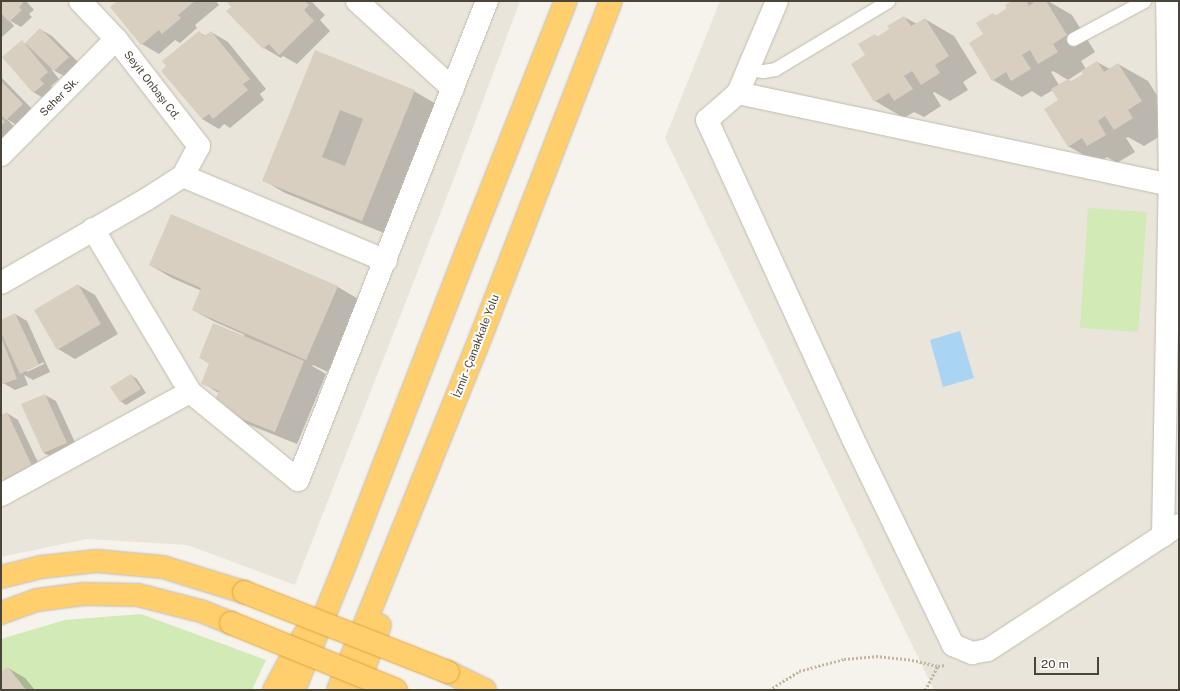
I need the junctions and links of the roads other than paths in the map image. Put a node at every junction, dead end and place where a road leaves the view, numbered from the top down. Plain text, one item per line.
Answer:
1 (80, 1) edge
2 (357, 1) edge
3 (487, 1) edge
4 (566, 1) edge
5 (611, 1) edge
6 (777, 1) edge
7 (888, 1) edge
8 (1144, 1) edge
9 (1167, 1) edge
10 (116, 39) junction
11 (1073, 39) dead end
12 (748, 68) junction
13 (453, 89) junction
14 (738, 93) junction
15 (1, 155) edge
16 (183, 176) junction
17 (1170, 186) junction
18 (93, 229) junction
19 (386, 261) junction
20 (1, 283) edge
21 (476, 349) junction
22 (190, 392) junction
23 (1, 495) edge
24 (1171, 530) edge
25 (348, 560) junction
26 (1, 578) edge
27 (1, 613) edge
28 (274, 690) edge
29 (294, 690) edge
30 (338, 690) edge
31 (356, 690) edge
32 (396, 690) edge
33 (485, 690) edge

1 - 10 street, Seyit Onbaşı Cd.
2 - 13 street
3 - 13 street
4 - 25 highway
5 - 21 highway, İzmir - Çanakkale Yolu
6 - 12 street
7 - 12 lane
8 - 11 lane
9 - 17 street
10 - 15 street, Seher Sk.
10 - 16 street, Seyit Onbaşı Cd.
12 - 14 street
13 - 19 street
14 - 17 street
14 - 24 street
16 - 18 street
16 - 19 street
17 - 24 street
18 - 20 street
18 - 22 street
19 - 22 street
21 - 30 highway, İzmir - Çanakkale Yolu
21 - 31 highway
22 - 23 street
25 - 28 highway
25 - 29 highway
26 - 33 highway, bridge
27 - 32 highway, bridge

